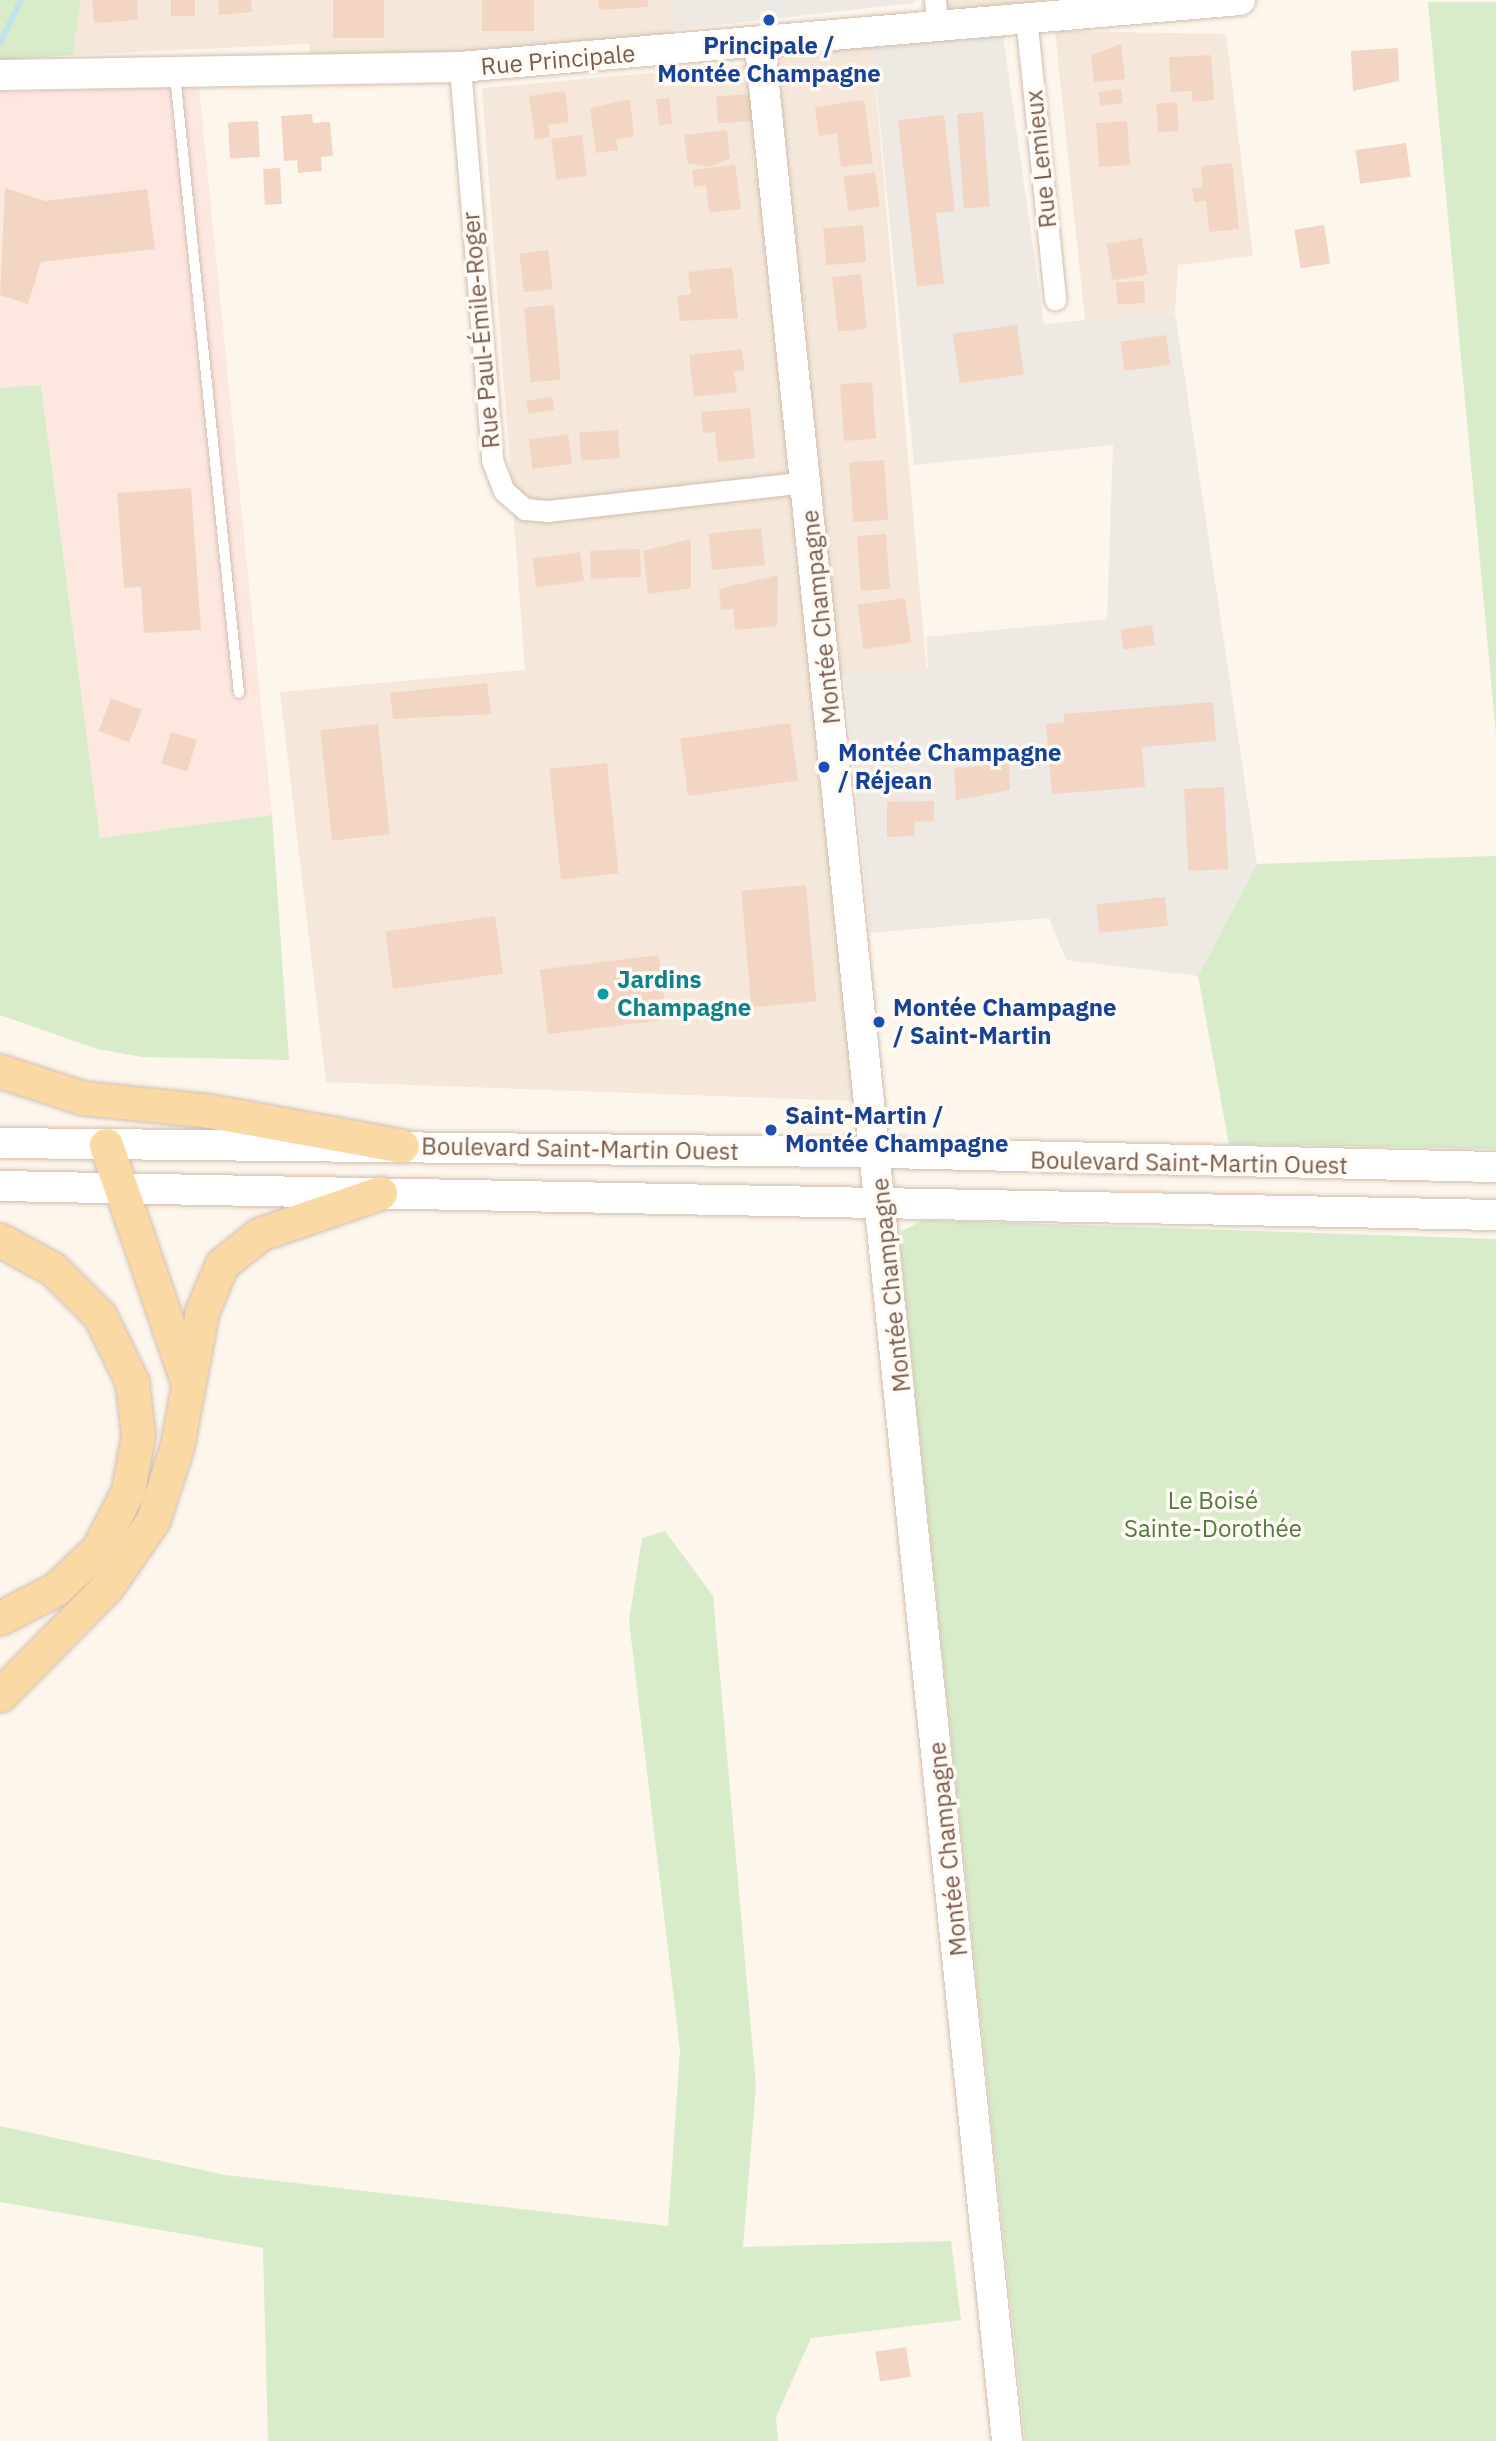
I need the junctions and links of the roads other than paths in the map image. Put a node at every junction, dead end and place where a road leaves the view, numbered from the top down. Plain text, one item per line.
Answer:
1 (1240, 0) edge
2 (936, 12) edge
3 (1026, 17) junction
4 (760, 46) junction
5 (460, 67) junction
6 (174, 72) junction
7 (0, 75) edge
8 (1055, 300) dead end
9 (806, 482) junction
10 (239, 693) dead end
11 (0, 1071) edge
12 (0, 1143) edge
13 (106, 1146) junction
14 (402, 1146) junction
15 (878, 1155) junction
16 (1496, 1167) edge
17 (0, 1186) edge
18 (121, 1187) junction
19 (380, 1194) junction
20 (883, 1204) junction
21 (1496, 1215) edge
22 (0, 1240) edge
23 (186, 1377) junction
24 (0, 1618) edge
25 (0, 1695) edge
26 (1007, 2441) edge

1 - 3 street, Rue Principale
2 - 3 street, Rue Principale
2 - 4 street, Rue Principale
3 - 8 street, Rue Lemieux
4 - 5 street, Rue Principale
4 - 9 street, Montée Champagne
5 - 6 street, Rue Principale
5 - 9 street, Rue Paul-Émile-Roger
6 - 7 street, Rue Principale
6 - 10 lane
9 - 15 street, Montée Champagne
11 - 14 main road
12 - 13 street, Boulevard Saint-Martin Ouest
13 - 14 street, Boulevard Saint-Martin Ouest
13 - 18 main road
14 - 15 street, Boulevard Saint-Martin Ouest
15 - 16 street, Boulevard Saint-Martin Ouest
15 - 20 street, Montée Champagne
17 - 18 street, Boulevard Saint-Martin Ouest
18 - 19 street, Boulevard Saint-Martin Ouest
18 - 23 main road
19 - 20 street, Boulevard Saint-Martin Ouest
19 - 23 main road
20 - 21 street, Boulevard Saint-Martin Ouest
20 - 26 street, Montée Champagne
22 - 24 main road
23 - 25 main road

